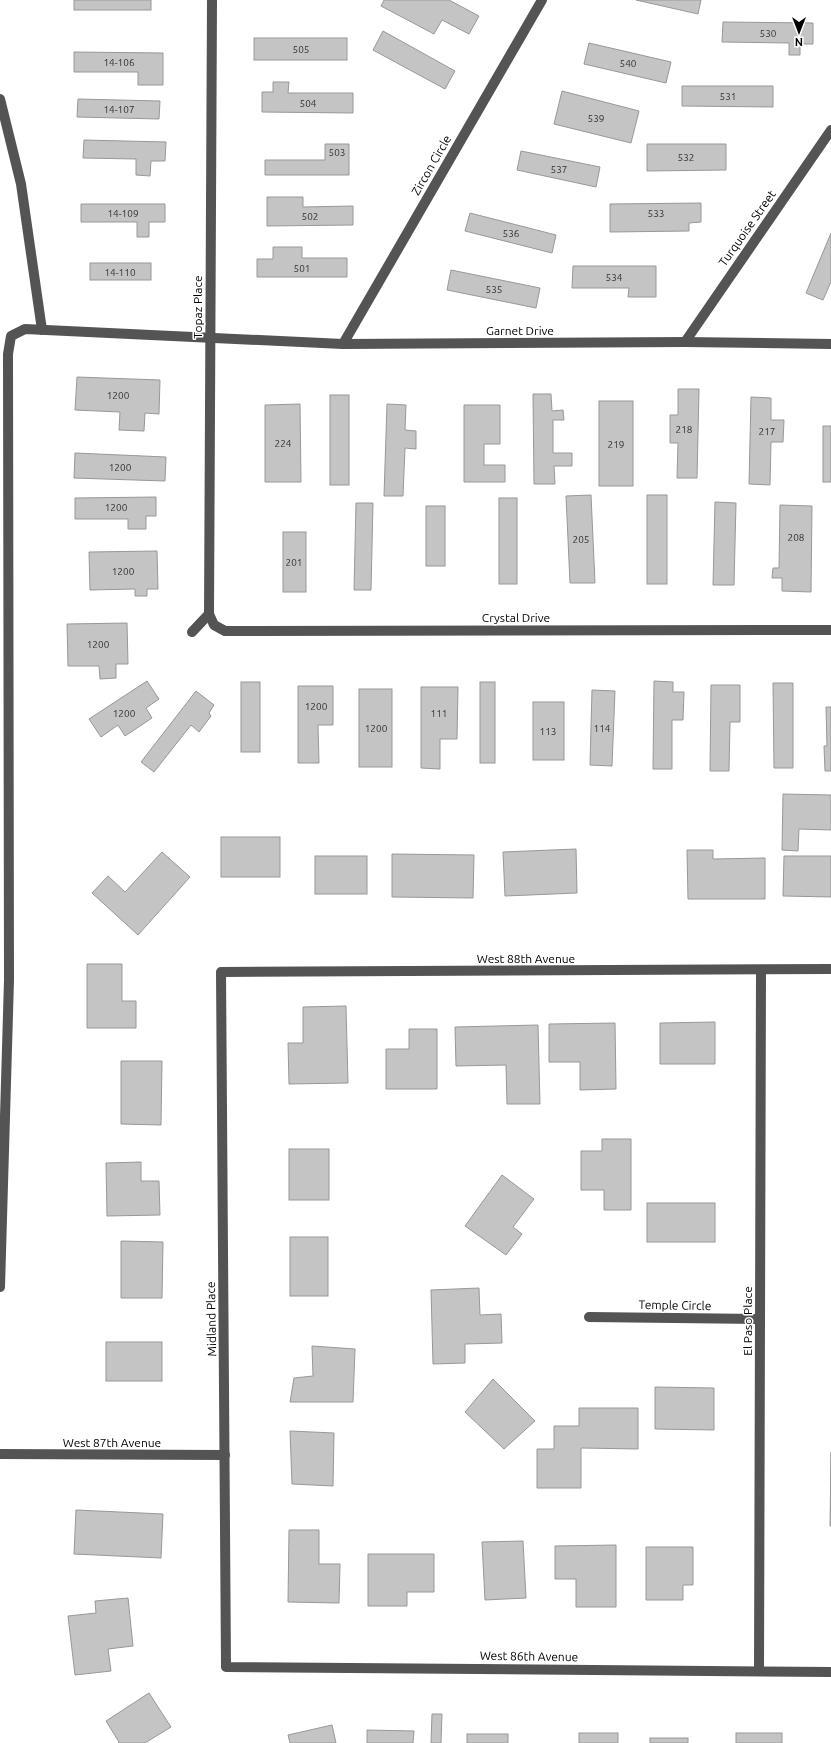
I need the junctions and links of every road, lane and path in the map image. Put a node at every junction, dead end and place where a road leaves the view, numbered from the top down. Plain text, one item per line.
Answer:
1 (212, 0) edge
2 (542, 0) edge
3 (0, 99) edge
4 (831, 130) edge
5 (42, 330) junction
6 (210, 337) junction
7 (685, 342) junction
8 (343, 344) junction
9 (831, 344) edge
10 (4, 516) edge
11 (209, 614) junction
12 (831, 630) edge
13 (192, 632) dead end
14 (761, 970) junction
15 (831, 970) edge
16 (221, 972) joint
17 (4, 980) edge
18 (0, 1288) edge
19 (589, 1317) dead end
20 (760, 1319) junction
21 (0, 1454) edge
22 (225, 1455) junction
23 (226, 1666) joint
24 (759, 1671) junction
25 (831, 1672) edge

1 - 6 street, Topaz Place
2 - 8 street, Zircon Circle
3 - 5 street
4 - 7 street, Turquoise Street
5 - 6 street, Garnet Drive
5 - 10 street, Garnet Drive
6 - 8 street, Garnet Drive
6 - 11 street, Topaz Place
7 - 8 street, Garnet Drive
7 - 9 street, Garnet Drive
10 - 17 street
11 - 12 street, Crystal Drive
11 - 13 street
14 - 15 street, West 88th Avenue
14 - 16 street, West 88th Avenue
14 - 20 street, El Paso Place
16 - 22 street, Midland Place
17 - 18 street
19 - 20 street, Temple Circle
20 - 24 street, El Paso Place
21 - 22 street, West 87th Avenue
22 - 23 street, Midland Place
23 - 24 street, West 86th Avenue
24 - 25 street, West 86th Avenue

